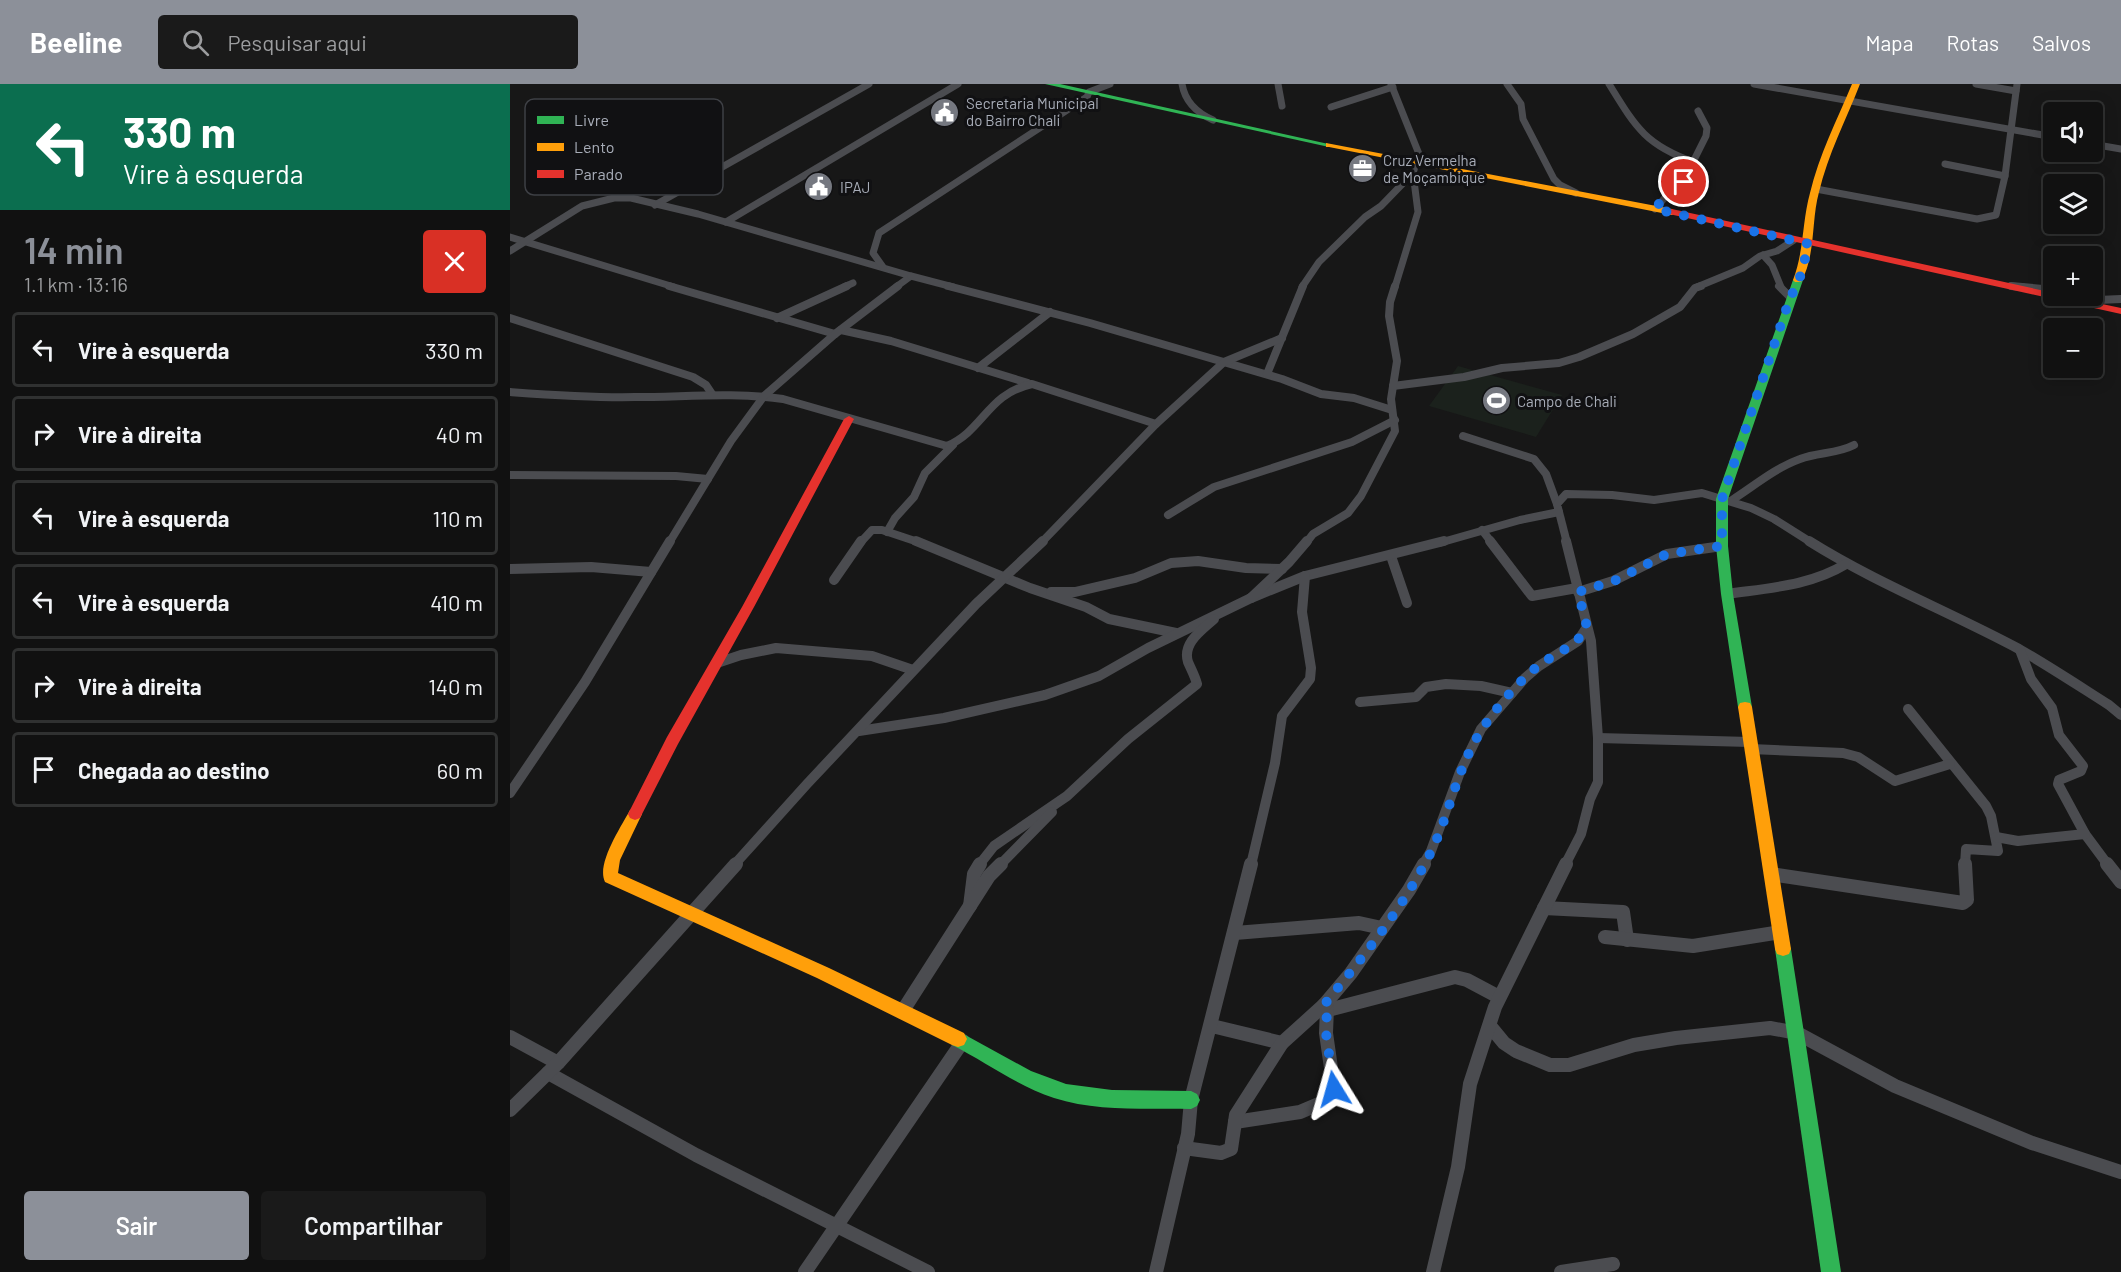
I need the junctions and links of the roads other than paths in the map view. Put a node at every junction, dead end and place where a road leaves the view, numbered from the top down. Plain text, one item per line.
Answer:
1 (869, 84) edge
2 (958, 84) edge
3 (1049, 84) edge
4 (1110, 84) edge
5 (1182, 84) edge
6 (1278, 84) edge
7 (1507, 84) edge
8 (1609, 84) edge
9 (1754, 84) edge
10 (1856, 84) edge
11 (1976, 84) edge
12 (1392, 86) edge
13 (2017, 87) edge
14 (1089, 92) junction
15 (1849, 102) junction
16 (1282, 106) dead end
17 (1331, 107) dead end
18 (1698, 111) dead end
19 (1216, 122) junction
20 (2010, 129) junction
21 (2043, 134) edge
22 (2103, 146) edge
23 (2121, 149) edge
24 (1694, 162) junction
25 (1946, 165) dead end
26 (723, 167) edge
27 (1415, 169) junction
28 (2005, 176) junction
29 (1816, 189) junction
30 (1576, 193) junction
31 (673, 195) edge
32 (655, 205) junction
33 (1655, 209) junction
34 (726, 222) junction
35 (510, 237) edge
36 (1794, 240) junction
37 (526, 241) junction
38 (1809, 244) junction
39 (510, 251) edge
40 (1763, 255) junction
41 (884, 268) junction
42 (911, 276) junction
43 (854, 284) dead end
44 (2011, 286) junction
45 (2043, 290) edge
46 (1790, 297) junction
47 (2121, 299) edge
48 (2103, 300) edge
49 (2121, 311) edge
50 (1050, 312) junction
51 (510, 318) edge
52 (777, 318) junction
53 (838, 332) junction
54 (1282, 338) junction
55 (1224, 362) junction
56 (978, 368) junction
57 (1267, 374) junction
58 (1032, 384) junction
59 (1394, 386) junction
60 (510, 392) edge
61 (712, 394) junction
62 (745, 396) junction
63 (764, 396) junction
64 (755, 408) junction
65 (1394, 415) junction
66 (849, 418) junction
67 (1156, 424) junction
68 (1463, 436) dead end
69 (953, 445) junction
70 (1854, 445) dead end
71 (510, 475) edge
72 (708, 479) junction
73 (1727, 499) junction
74 (1558, 508) junction
75 (1168, 516) dead end
76 (1482, 530) junction
77 (887, 532) junction
78 (1722, 546) junction
79 (1391, 556) junction
80 (1846, 564) junction
81 (1282, 569) junction
82 (512, 571) edge
83 (651, 572) junction
84 (1005, 576) junction
85 (1305, 576) junction
86 (834, 580) dead end
87 (1577, 590) junction
88 (1044, 593) junction
89 (1727, 594) junction
90 (1251, 598) junction
91 (1407, 603) dead end
92 (1219, 614) junction
93 (1587, 627) junction
94 (1176, 633) junction
95 (726, 646) junction
96 (2020, 650) junction
97 (741, 655) junction
98 (717, 663) junction
99 (913, 670) junction
100 (1512, 693) junction
101 (1360, 702) dead end
102 (1908, 709) dead end
103 (2121, 716) edge
104 (859, 731) junction
105 (1598, 738) junction
106 (1751, 746) junction
107 (1950, 764) junction
108 (510, 793) edge
109 (2085, 834) junction
110 (1996, 837) junction
111 (1771, 874) junction
112 (2121, 882) edge
113 (1544, 908) junction
114 (690, 914) junction
115 (1382, 928) junction
116 (1782, 932) junction
117 (1235, 933) junction
118 (1605, 937) dead end
119 (1627, 940) junction
120 (1499, 997) junction
121 (1325, 1006) junction
122 (902, 1012) junction
123 (1212, 1026) junction
124 (1490, 1026) junction
125 (1797, 1033) junction
126 (510, 1036) edge
127 (963, 1041) junction
128 (1282, 1043) junction
129 (553, 1068) junction
130 (1191, 1100) junction
131 (510, 1110) edge
132 (1235, 1122) junction
133 (1184, 1148) junction
134 (2121, 1172) edge
135 (835, 1227) junction
136 (1828, 1252) junction
137 (1613, 1264) dead end
138 (805, 1272) edge
139 (928, 1272) edge
140 (1156, 1272) edge
141 (1433, 1272) edge
142 (1561, 1272) edge
143 (1832, 1272) edge
144 (1845, 1272) edge

1 - 26 street
2 - 34 street
3 - 14 street
4 - 14 street
5 - 19 street
6 - 16 street
7 - 30 street
8 - 24 street
9 - 15 street
10 - 15 street
11 - 13 street
12 - 17 street
12 - 27 street
13 - 20 street
14 - 19 street
14 - 41 street
15 - 20 street
15 - 29 street
18 - 24 street
19 - 27 street
20 - 21 street
20 - 28 street
22 - 23 street
24 - 33 street
25 - 28 street
27 - 30 street
27 - 54 street
27 - 59 street
28 - 29 street
29 - 38 street
30 - 33 street
31 - 32 street
32 - 34 street
32 - 37 street
33 - 36 street
34 - 41 street
35 - 37 street
36 - 38 street
36 - 40 street
37 - 39 street
37 - 52 street
38 - 44 street
38 - 46 street
40 - 46 street
40 - 59 street
41 - 42 street
42 - 50 street
42 - 53 street
43 - 52 street
44 - 45 street
44 - 49 street
46 - 73 street
47 - 48 street
50 - 55 street
50 - 56 street
51 - 61 street
52 - 53 street
53 - 56 street
53 - 63 street
54 - 55 street
54 - 57 street
55 - 57 street
55 - 67 street
56 - 58 street
57 - 65 street
58 - 67 street
58 - 69 street
59 - 65 street
60 - 61 street
61 - 62 street
62 - 63 street
62 - 64 street
63 - 64 street
63 - 66 street
64 - 72 street
65 - 75 street
65 - 81 street
66 - 69 street
66 - 95 street
67 - 84 street
68 - 74 street
69 - 77 street
70 - 73 street
71 - 72 street
72 - 83 street
73 - 74 street
73 - 78 street
73 - 80 street
74 - 76 street
74 - 87 street
76 - 79 street
76 - 87 street
77 - 84 street
77 - 86 street
78 - 87 street
78 - 89 street
79 - 85 street
79 - 91 street
80 - 89 street
80 - 96 street
81 - 88 street
81 - 90 street
82 - 83 street
83 - 108 street
84 - 88 street
84 - 99 street
85 - 90 street
85 - 117 street
87 - 93 street
88 - 94 street
89 - 106 street
90 - 92 street
92 - 94 street
92 - 122 street
93 - 100 street
93 - 105 street
94 - 104 street
95 - 97 street
95 - 98 street
96 - 103 street
96 - 109 street
97 - 98 street
97 - 99 street
98 - 114 street
99 - 104 street
100 - 101 street
100 - 115 street
102 - 107 street
104 - 114 street
105 - 106 street
105 - 113 street
106 - 107 street
106 - 111 street
107 - 110 street
109 - 110 street
109 - 112 street
110 - 111 street
111 - 116 street
113 - 119 street
113 - 120 street
114 - 122 street
114 - 129 street
115 - 117 street
115 - 121 street
116 - 119 street
116 - 125 street
117 - 123 street
118 - 119 street
120 - 121 street
120 - 124 street
121 - 128 street
121 - 132 street
122 - 127 street
123 - 128 street
123 - 130 street
124 - 125 street
124 - 141 street
125 - 134 street
125 - 136 street
126 - 129 street
127 - 130 street
127 - 135 street
128 - 132 street
129 - 131 street
129 - 135 street
130 - 133 street
132 - 133 street
133 - 140 street
135 - 138 street
135 - 139 street
136 - 143 street
136 - 144 street
137 - 142 street

